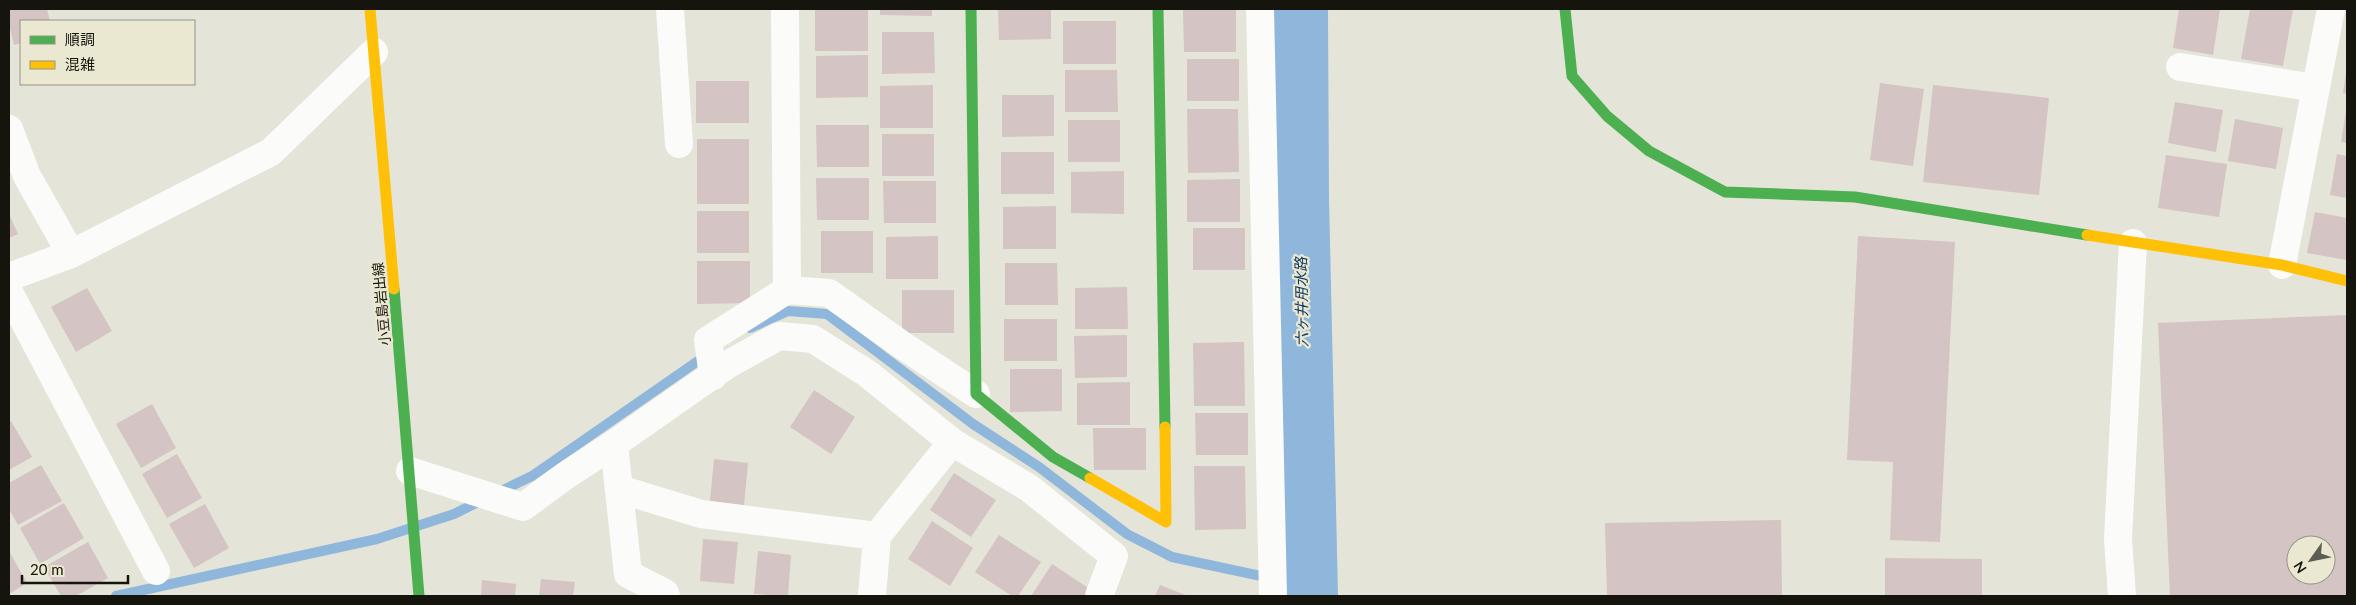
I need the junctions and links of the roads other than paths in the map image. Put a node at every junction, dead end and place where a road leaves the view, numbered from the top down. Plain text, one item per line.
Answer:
1 (370, 9) edge
2 (670, 9) edge
3 (785, 9) edge
4 (971, 9) edge
5 (1158, 9) edge
6 (1260, 9) edge
7 (1565, 9) edge
8 (2331, 9) edge
9 (374, 52) junction
10 (2180, 67) dead end
11 (2316, 88) junction
12 (9, 129) edge
13 (679, 144) dead end
14 (2133, 243) junction
15 (71, 254) junction
16 (2282, 265) junction
17 (9, 277) edge
18 (2347, 282) edge
19 (787, 290) junction
20 (9, 292) edge
21 (713, 376) junction
22 (976, 394) junction
23 (952, 442) junction
24 (614, 444) junction
25 (410, 471) junction
26 (619, 489) junction
27 (877, 536) junction
28 (156, 571) dead end
29 (419, 596) edge
30 (666, 596) edge
31 (872, 596) edge
32 (1099, 596) edge
33 (1273, 596) edge
34 (2122, 596) edge

1 - 9 street, 小豆島岩出線
2 - 13 street
3 - 19 street
4 - 22 street
5 - 22 street
6 - 33 street
7 - 14 street
8 - 11 street
9 - 15 street
9 - 25 street, 小豆島岩出線
10 - 11 street
11 - 16 street
12 - 15 street
14 - 16 street
14 - 34 street
15 - 17 street
16 - 18 street
19 - 21 street
19 - 22 street
20 - 28 street
21 - 23 street
21 - 24 street
23 - 27 street
23 - 32 street
24 - 25 street
24 - 26 street
25 - 29 street, 小豆島岩出線
26 - 27 street
26 - 30 street
27 - 31 street

